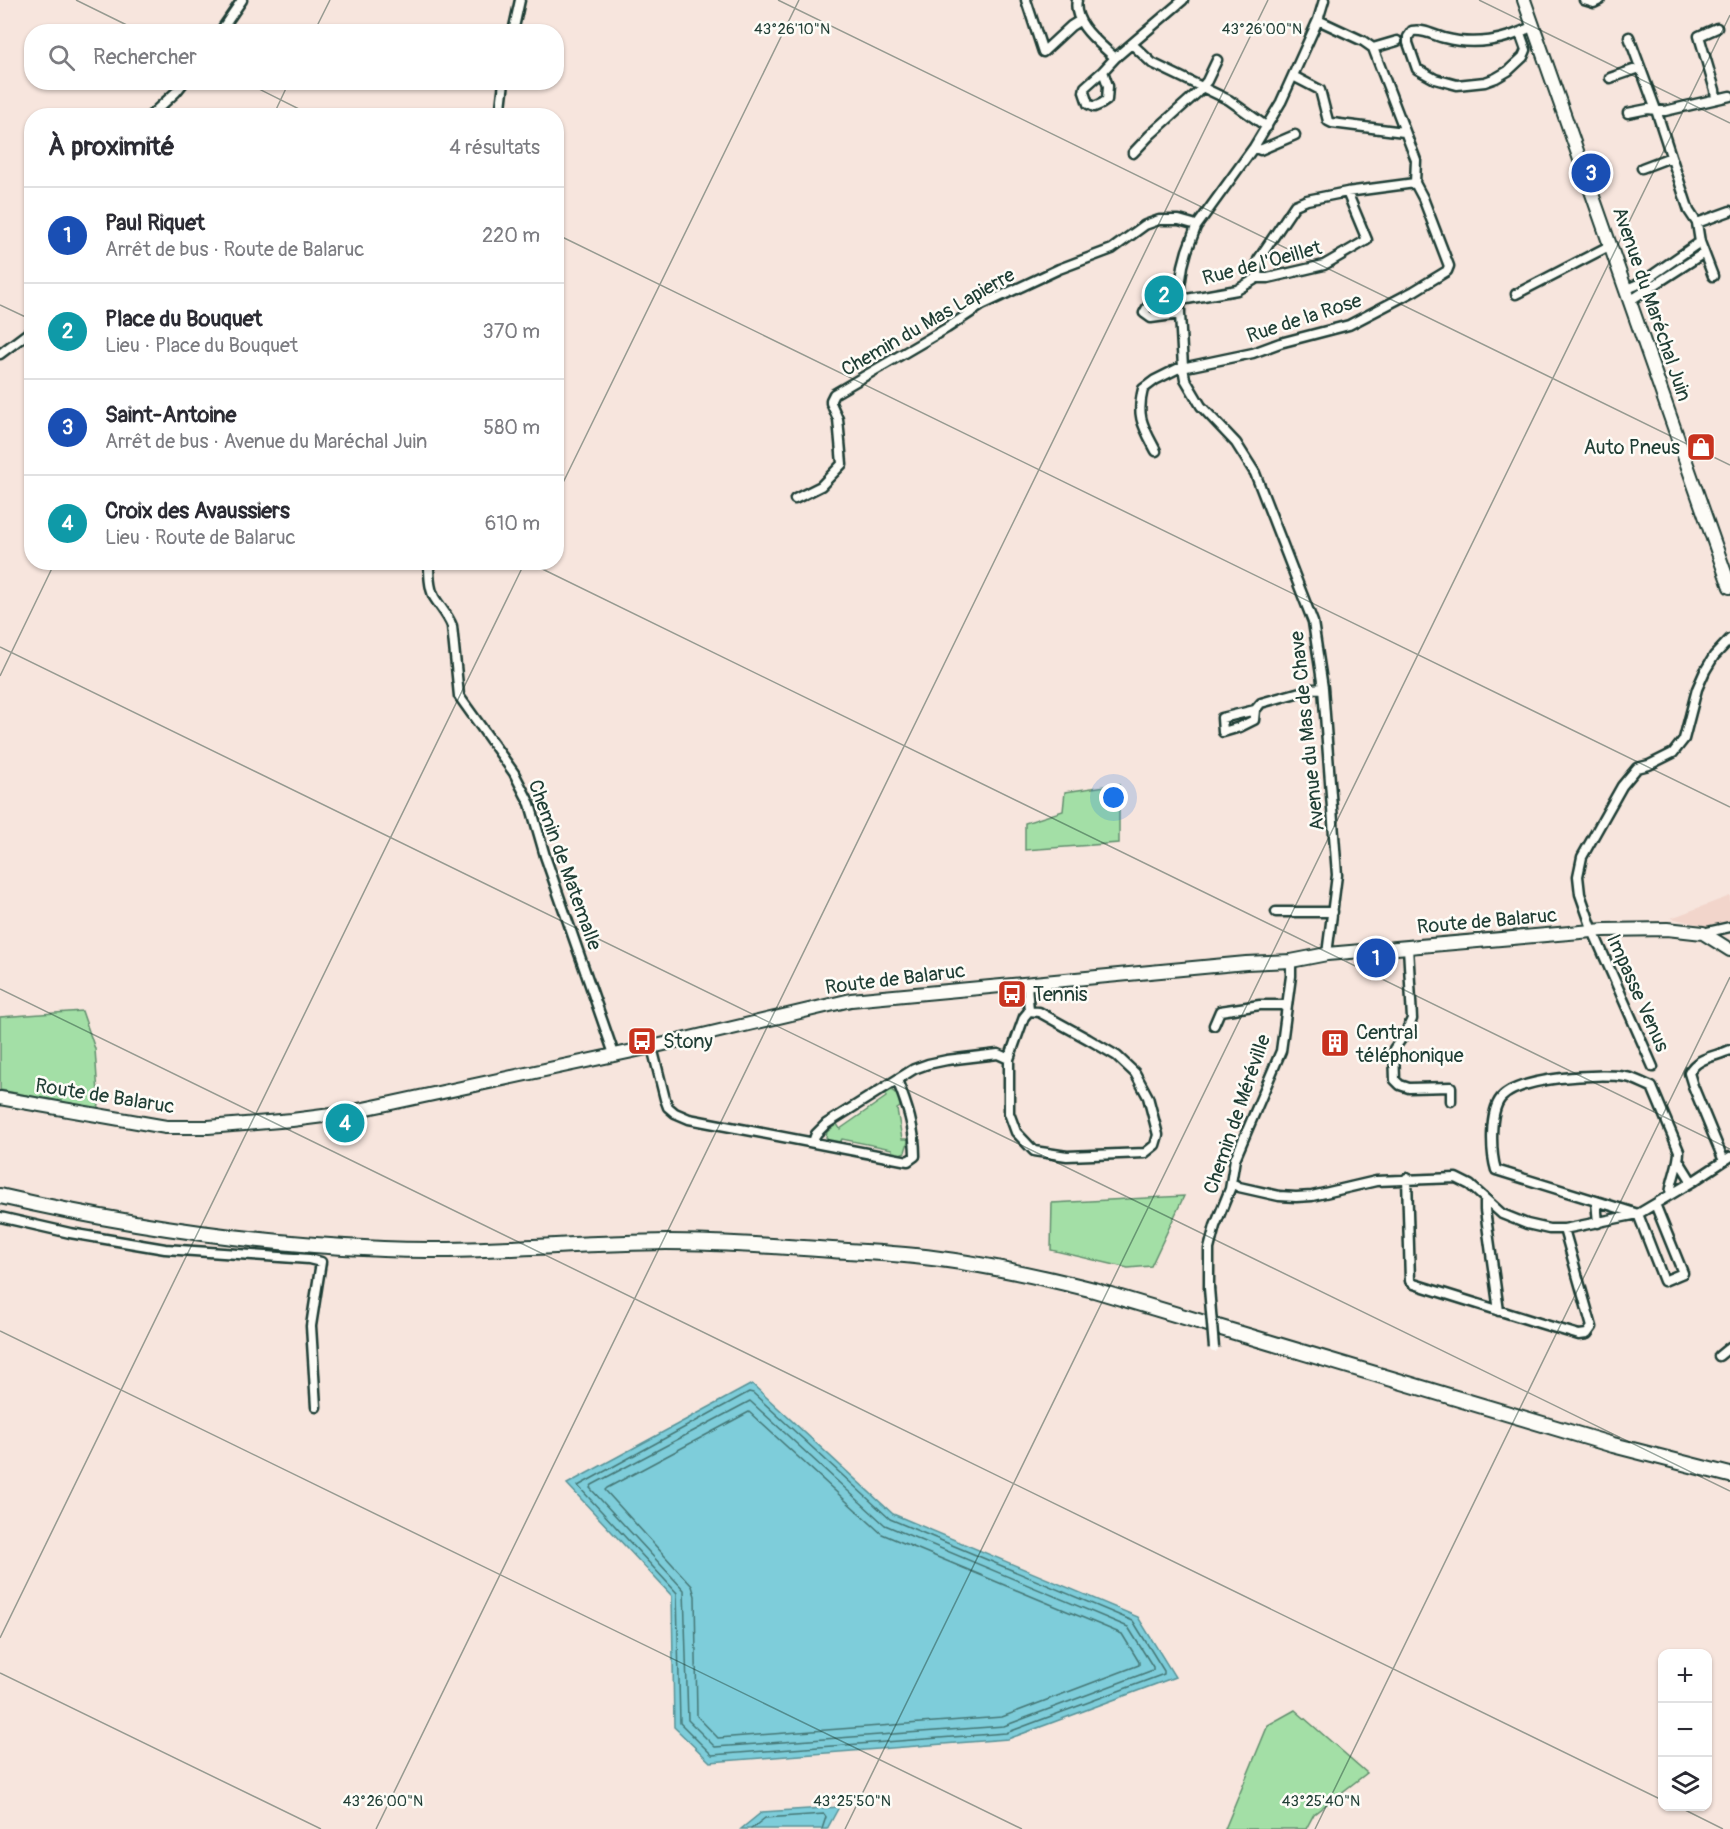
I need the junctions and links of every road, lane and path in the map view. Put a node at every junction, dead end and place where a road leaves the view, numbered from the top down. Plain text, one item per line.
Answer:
1 (242, 0) edge
2 (520, 0) edge
3 (1026, 0) edge
4 (1077, 0) edge
5 (1324, 0) edge
6 (1524, 0) edge
7 (1584, 0) edge
8 (1600, 0) edge
9 (1177, 1) edge
10 (1318, 20) junction
11 (1080, 21) junction
12 (226, 24) edge
13 (515, 24) edge
14 (1533, 26) junction
15 (1718, 28) dead end
16 (1520, 33) junction
17 (1629, 37) dead end
18 (1397, 41) dead end
19 (1132, 44) junction
20 (1373, 48) junction
21 (1115, 58) junction
22 (1217, 60) dead end
23 (1639, 68) junction
24 (1103, 71) dead end
25 (1293, 76) junction
26 (1610, 78) dead end
27 (1202, 86) junction
28 (178, 90) edge
29 (503, 90) edge
30 (1730, 96) edge
31 (1716, 99) junction
32 (159, 108) edge
33 (501, 108) edge
34 (1656, 110) junction
35 (1628, 113) dead end
36 (1267, 128) junction
37 (1404, 132) junction
38 (1295, 135) dead end
39 (1254, 147) junction
40 (1133, 153) dead end
41 (1671, 157) junction
42 (1642, 168) dead end
43 (1415, 183) junction
44 (1347, 192) junction
45 (1730, 211) edge
46 (1697, 223) junction
47 (1196, 227) junction
48 (1700, 242) junction
49 (1611, 245) junction
50 (1704, 253) junction
51 (1713, 276) dead end
52 (1257, 278) junction
53 (1180, 286) junction
54 (1516, 294) dead end
55 (1629, 295) junction
56 (1181, 300) junction
57 (1180, 314) junction
58 (24, 336) edge
59 (0, 354) edge
60 (1183, 367) junction
61 (1156, 451) dead end
62 (795, 499) dead end
63 (430, 570) edge
64 (1730, 586) edge
65 (1730, 639) edge
66 (1323, 688) junction
67 (1255, 710) dead end
68 (1276, 912) dead end
69 (1333, 912) junction
70 (1730, 927) edge
71 (1593, 931) junction
72 (1703, 933) junction
73 (1408, 947) junction
74 (1730, 950) edge
75 (1327, 954) junction
76 (1291, 961) junction
77 (1027, 984) junction
78 (1287, 1005) junction
79 (1029, 1011) junction
80 (1214, 1025) dead end
81 (652, 1047) junction
82 (1730, 1050) edge
83 (614, 1054) junction
84 (1009, 1059) junction
85 (1653, 1067) dead end
86 (897, 1080) junction
87 (0, 1098) edge
88 (1451, 1101) dead end
89 (813, 1142) junction
90 (1727, 1159) edge
91 (1679, 1161) junction
92 (1407, 1178) junction
93 (1692, 1182) junction
94 (1232, 1183) junction
95 (1670, 1195) junction
96 (0, 1196) edge
97 (1485, 1199) junction
98 (1596, 1201) junction
99 (1656, 1204) junction
100 (1638, 1214) junction
101 (0, 1217) edge
102 (1598, 1222) junction
103 (1564, 1229) junction
104 (1499, 1311) junction
105 (1730, 1347) edge
106 (1214, 1348) dead end
107 (1719, 1356) dead end
108 (316, 1407) dead end
109 (1730, 1474) edge

1 - 12 street
2 - 13 street
3 - 11 street
4 - 11 street
5 - 10 street, Avenue du Mas de Chave
6 - 14 street, Avenue du Maréchal Juin
7 - 8 street
9 - 19 street
10 - 20 street
10 - 25 street, Avenue du Mas de Chave
11 - 21 street
14 - 16 street
14 - 49 street, Avenue du Maréchal Juin
15 - 31 street
16 - 16 street
17 - 23 street
18 - 20 street
19 - 21 street
19 - 27 street
20 - 37 street
21 - 24 street
22 - 27 street
23 - 26 street
23 - 34 street
25 - 36 street, Avenue du Mas de Chave
25 - 37 street
27 - 36 street
27 - 40 street
28 - 32 street
29 - 33 street
30 - 31 street
31 - 34 street
34 - 35 street
34 - 41 street
36 - 39 street, Avenue du Mas de Chave
37 - 43 street
38 - 39 street
39 - 47 street, Avenue du Mas de Chave
41 - 42 street
41 - 46 street
43 - 44 street
43 - 60 street, Rue de la Rose
44 - 52 street
44 - 52 street, Rue de l'Oeillet
45 - 46 street
46 - 48 street
47 - 53 street, Avenue du Mas de Chave
47 - 62 street, Chemin du Mas Lapierre
48 - 50 street
48 - 55 street
49 - 54 street
49 - 55 street, Avenue du Maréchal Juin
50 - 51 street
50 - 55 street
52 - 56 street, Rue de l'Oeillet
53 - 56 street, Avenue du Mas de Chave
53 - 57 street
55 - 64 street, Avenue du Maréchal Juin
56 - 57 street, Avenue du Mas de Chave
57 - 60 street, Avenue du Mas de Chave
58 - 59 street
60 - 61 street
60 - 66 street, Avenue du Mas de Chave
63 - 83 street, Chemin de Matemalle
65 - 71 street, Impasse Venus
66 - 67 street
66 - 69 street, Avenue du Mas de Chave
68 - 69 street
69 - 75 street, Avenue du Mas de Chave
70 - 72 street
71 - 72 street, Route de Balaruc
71 - 73 street, Route de Balaruc
71 - 85 street, Impasse Venus
72 - 74 street, Route de Balaruc
73 - 75 street, Route de Balaruc
73 - 88 street
75 - 76 street, Route de Balaruc
76 - 77 street, Route de Balaruc
76 - 78 street, Chemin de Méréville
77 - 79 street
77 - 81 street, Route de Balaruc
78 - 80 street
78 - 94 street, Chemin de Méréville
79 - 84 street
79 - 84 street
81 - 83 street, Route de Balaruc
81 - 89 street
82 - 90 street
83 - 87 street, Route de Balaruc
84 - 86 street
86 - 89 street
86 - 89 street
90 - 93 street
91 - 93 street
91 - 95 street
91 - 98 street
92 - 94 street
92 - 97 street
92 - 104 street
93 - 95 street
94 - 106 street, Chemin de Méréville, bridge
95 - 99 street
96 - 109 main road
97 - 103 street
97 - 104 street
98 - 100 street
98 - 102 street
99 - 100 street
99 - 100 street
100 - 102 street
101 - 108 street
102 - 103 street
103 - 104 street
105 - 107 street

